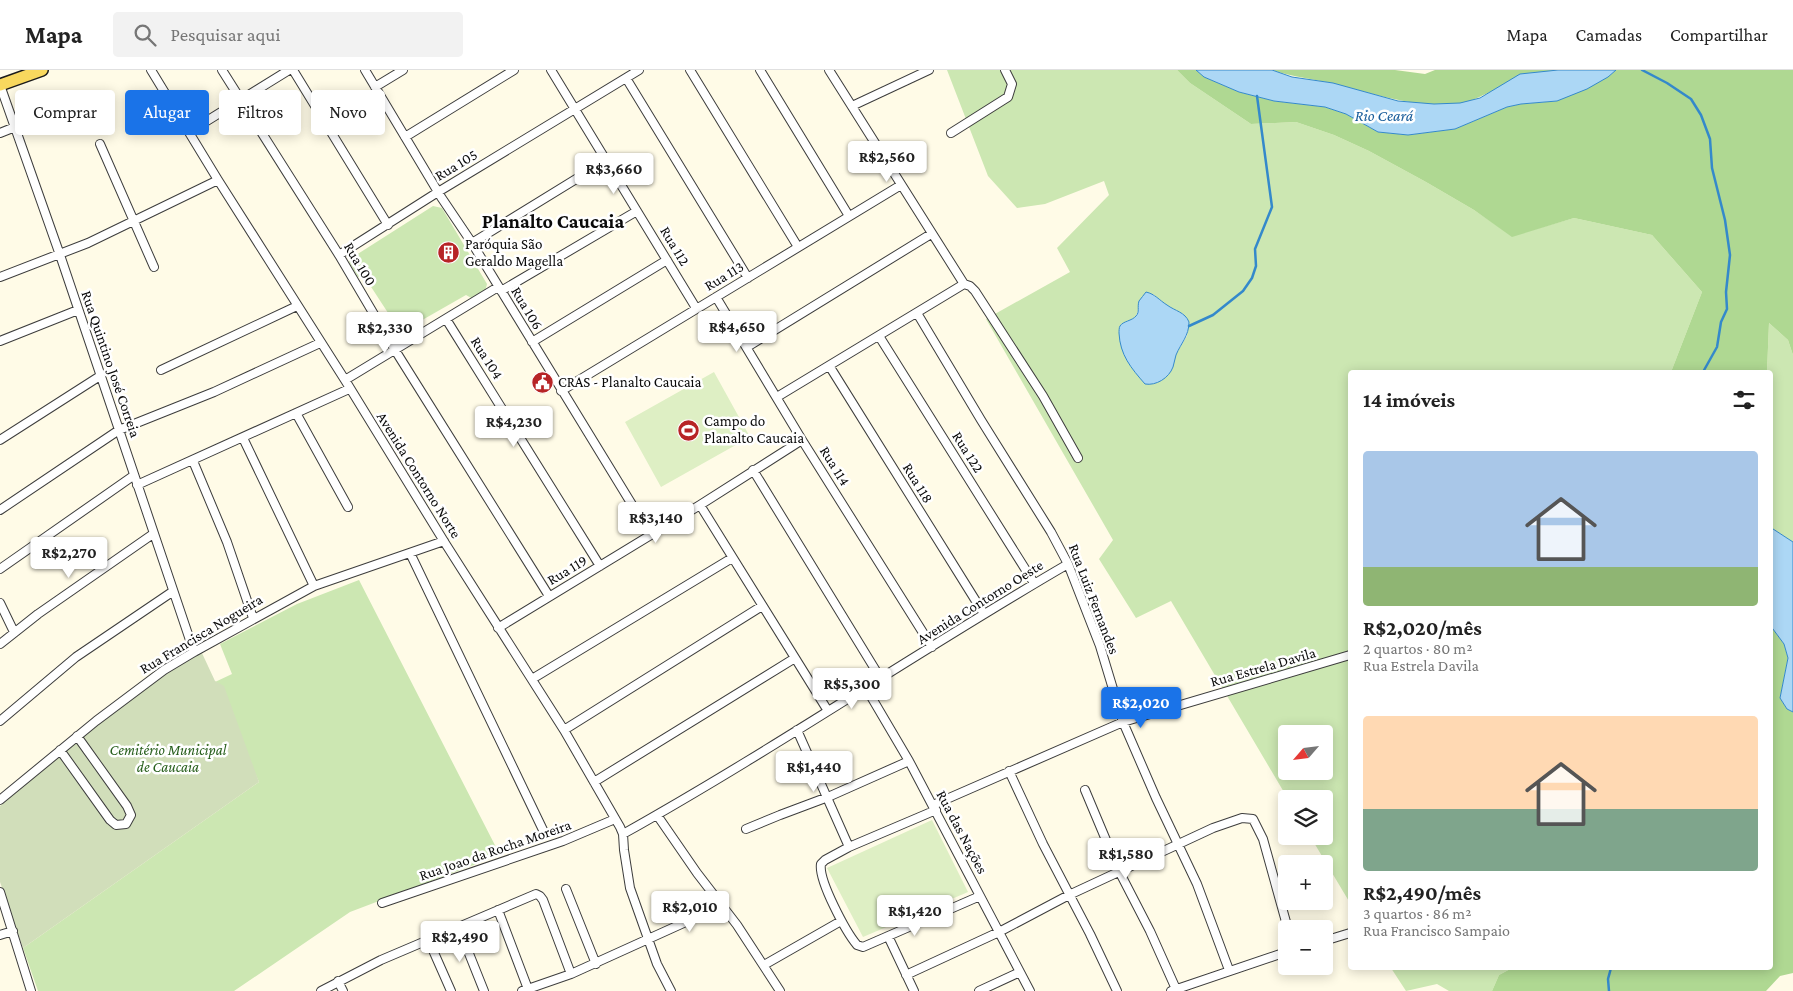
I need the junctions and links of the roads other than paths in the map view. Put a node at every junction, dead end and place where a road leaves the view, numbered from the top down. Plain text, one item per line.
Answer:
1 (42, 70) edge
2 (151, 70) edge
3 (222, 70) edge
4 (291, 70) edge
5 (365, 70) edge
6 (404, 70) edge
7 (514, 70) edge
8 (551, 70) edge
9 (639, 70) edge
10 (690, 70) edge
11 (760, 70) edge
12 (829, 70) edge
13 (929, 70) edge
14 (1006, 70) edge
15 (626, 78) junction
16 (0, 85) edge
17 (375, 87) junction
18 (163, 90) edge
19 (235, 90) edge
20 (258, 90) edge
21 (852, 106) junction
22 (576, 108) junction
23 (15, 127) joint
24 (0, 133) edge
25 (951, 133) dead end
26 (18, 135) edge
27 (191, 135) edge
28 (263, 135) edge
29 (405, 137) junction
30 (100, 144) dead end
31 (607, 160) junction
32 (218, 180) junction
33 (901, 185) junction
34 (438, 192) junction
35 (637, 211) junction
36 (849, 216) junction
37 (133, 221) junction
38 (388, 225) junction
39 (931, 234) junction
40 (472, 243) junction
41 (798, 247) junction
42 (60, 255) junction
43 (339, 255) junction
44 (667, 260) junction
45 (154, 267) dead end
46 (0, 278) edge
47 (748, 278) junction
48 (964, 284) junction
49 (500, 289) junction
50 (716, 297) junction
51 (297, 306) junction
52 (696, 308) junction
53 (78, 310) junction
54 (917, 312) junction
55 (446, 319) junction
56 (879, 336) junction
57 (0, 340) edge
58 (320, 342) junction
59 (532, 342) junction
60 (747, 347) junction
61 (396, 350) junction
62 (830, 367) junction
63 (161, 370) dead end
64 (100, 376) junction
65 (345, 380) junction
66 (349, 389) junction
67 (561, 391) junction
68 (777, 397) junction
69 (296, 413) junction
70 (119, 430) junction
71 (243, 438) junction
72 (0, 440) edge
73 (802, 440) junction
74 (1078, 458) dead end
75 (193, 461) junction
76 (754, 470) junction
77 (134, 476) junction
78 (137, 485) junction
79 (700, 505) junction
80 (348, 506) dead end
81 (0, 510) edge
82 (153, 534) junction
83 (650, 534) junction
84 (444, 541) junction
85 (410, 553) junction
86 (732, 558) junction
87 (1068, 564) junction
88 (600, 566) junction
89 (0, 569) edge
90 (1034, 583) junction
91 (314, 586) junction
92 (172, 592) junction
93 (549, 596) junction
94 (0, 603) edge
95 (762, 606) junction
96 (984, 614) junction
97 (253, 618) junction
98 (498, 628) junction
99 (14, 632) junction
100 (0, 644) edge
101 (932, 648) junction
102 (194, 652) junction
103 (1348, 656) edge
104 (795, 658) junction
105 (532, 679) junction
106 (881, 679) junction
107 (866, 688) junction
108 (828, 712) junction
109 (0, 721) edge
110 (1123, 722) junction
111 (564, 730) junction
112 (797, 730) junction
113 (77, 736) junction
114 (60, 750) junction
115 (909, 760) junction
116 (1009, 771) junction
117 (594, 782) junction
118 (1085, 790) dead end
119 (828, 797) junction
120 (0, 800) edge
121 (934, 808) junction
122 (657, 815) junction
123 (615, 820) junction
124 (746, 829) dead end
125 (544, 830) dead end
126 (623, 834) junction
127 (1179, 844) junction
128 (849, 847) junction
129 (1119, 871) junction
130 (566, 889) dead end
131 (0, 892) edge
132 (1069, 895) junction
133 (980, 896) junction
134 (382, 904) dead end
135 (722, 906) junction
136 (498, 910) junction
137 (1286, 920) edge
138 (841, 921) junction
139 (458, 926) junction
140 (13, 930) junction
141 (999, 932) junction
142 (1348, 934) edge
143 (0, 935) edge
144 (888, 936) junction
145 (1333, 938) edge
146 (428, 939) junction
147 (648, 939) junction
148 (1278, 955) edge
149 (596, 964) junction
150 (764, 965) junction
151 (1229, 970) junction
152 (1020, 972) junction
153 (571, 974) junction
154 (906, 974) junction
155 (338, 981) junction
156 (525, 990) edge
157 (1174, 990) edge
158 (32, 991) edge
159 (321, 991) edge
160 (343, 991) edge
161 (450, 991) edge
162 (484, 991) edge
163 (671, 991) edge
164 (780, 991) edge
165 (914, 991) edge
166 (979, 991) edge
167 (1030, 991) edge
168 (1117, 991) edge

1 - 16 main road
2 - 18 street, Avenida Contorno Norte
3 - 19 street, Rua 100
4 - 20 street
4 - 38 street
5 - 17 street, Rua 106
6 - 17 street
7 - 29 street
8 - 22 street, Rua 112
9 - 15 street, Rua 105
10 - 41 street
11 - 36 street
12 - 21 street
13 - 21 street
14 - 25 street
15 - 22 street, Rua 105
15 - 47 street
16 - 23 street, Rua Quintino José Correia
17 - 29 street, Rua 106
21 - 33 street
22 - 31 street, Rua 112
22 - 34 street, Rua 105
23 - 24 street
26 - 42 street, Rua Quintino José Correia
27 - 32 street, Avenida Contorno Norte
28 - 43 street, Rua 100
29 - 34 street, Rua 106
30 - 37 street
31 - 35 street, Rua 112
31 - 40 street
32 - 37 street
32 - 51 street, Avenida Contorno Norte
33 - 36 street, Rua 113
33 - 39 street
34 - 38 street, Rua 105
34 - 40 street, Rua 106
35 - 44 street, Rua 112
35 - 49 street
36 - 41 street, Rua 113
37 - 42 street
37 - 45 street
38 - 43 street, Rua 105
39 - 48 street
39 - 60 street
40 - 49 street, Rua 106
41 - 47 street, Rua 113
42 - 46 street
42 - 53 street, Rua Quintino José Correia
43 - 61 street, Rua 100
44 - 52 street, Rua 112
44 - 59 street
47 - 50 street, Rua 113
48 - 54 street
48 - 74 street
49 - 55 street
49 - 59 street, Rua 106
50 - 52 street, Rua 113
50 - 60 street, Rua 114
51 - 58 street, Avenida Contorno Norte
51 - 63 street
52 - 67 street, Rua 113
53 - 57 street
53 - 64 street, Rua Quintino José Correia
54 - 56 street
54 - 87 street, Rua Luiz Fernandes
55 - 61 street
55 - 88 street, Rua 104
56 - 62 street
56 - 90 street, Rua 122
58 - 65 street, Avenida Contorno Norte
58 - 70 street
59 - 67 street, Rua 106
60 - 68 street, Rua 114
61 - 65 street
61 - 93 street, Rua 100
62 - 68 street
62 - 96 street, Rua 118
64 - 70 street, Rua Quintino José Correia
64 - 72 street
65 - 66 street, Avenida Contorno Norte
66 - 69 street
66 - 84 street, Avenida Contorno Norte
67 - 83 street, Rua 106
68 - 73 street, Rua 114
69 - 71 street
69 - 80 street
70 - 77 street, Rua Quintino José Correia
70 - 81 street
71 - 75 street
71 - 91 street
73 - 76 street, Rua 119
73 - 101 street, Rua 114
75 - 78 street
75 - 97 street
76 - 79 street, Rua 119
76 - 106 street
77 - 78 street, Rua Quintino José Correia
77 - 89 street
78 - 82 street, Rua Quintino José Correia
79 - 83 street, Rua 119
79 - 86 street
82 - 92 street, Rua Quintino José Correia
82 - 99 street
83 - 88 street, Rua 119
84 - 85 street, Rua Francisca Nogueira
84 - 98 street, Avenida Contorno Norte
85 - 91 street, Rua Francisca Nogueira
85 - 125 street
86 - 95 street
86 - 105 street
87 - 90 street, Avenida Contorno Oeste
87 - 110 street, Rua Luiz Fernandes
88 - 93 street, Rua 119
90 - 96 street, Avenida Contorno Oeste
91 - 97 street, Rua Francisca Nogueira
92 - 102 street, Rua Quintino José Correia
92 - 109 street
93 - 98 street, Rua 119
94 - 99 street
95 - 104 street
95 - 111 street
96 - 101 street, Avenida Contorno Oeste
97 - 102 street, Rua Francisca Nogueira
98 - 105 street, Avenida Contorno Norte
99 - 100 street
101 - 106 street, Avenida Contorno Oeste
102 - 113 street, Rua Francisca Nogueira
103 - 110 street, Rua Estrela Davila
104 - 108 street
104 - 117 street
105 - 111 street, Avenida Contorno Norte
106 - 107 street, Avenida Contorno Oeste
107 - 108 street, Avenida Contorno Oeste
107 - 115 street, Rua das Nações
108 - 112 street, Avenida Contorno Oeste
110 - 116 street, Rua Estrela Davila
110 - 127 street, Rua Luiz Fernandes
111 - 117 street, Avenida Contorno Norte
112 - 119 street
112 - 122 street, Avenida Contorno Oeste
113 - 114 street, Rua Francisca Nogueira
113 - 114 street
114 - 120 street, Rua Francisca Nogueira
115 - 119 street
115 - 121 street, Rua das Nações
116 - 121 street, Rua Estrela Davila
116 - 132 street
117 - 123 street, Avenida Contorno Norte
118 - 129 street
119 - 124 street
119 - 128 street
121 - 128 street, Rua Estrela Davila
121 - 133 street, Rua das Nações
122 - 126 street, Avenida Contorno Oeste
122 - 135 street
123 - 126 street, Avenida Contorno Norte
123 - 134 street, Rua Joao da Rocha Moreira
126 - 147 street
127 - 129 street
127 - 137 street
127 - 151 street, Rua Luiz Fernandes
128 - 138 street, Rua Estrela Davila
129 - 132 street
129 - 157 street
130 - 149 street
131 - 140 street
132 - 141 street
132 - 168 street
133 - 141 street, Rua das Nações
133 - 144 street
135 - 147 street
135 - 150 street
136 - 139 street
136 - 153 street
136 - 156 street
138 - 144 street
138 - 150 street
139 - 146 street
139 - 162 street
140 - 143 street
140 - 158 street
141 - 152 street, Rua das Nações
141 - 154 street
142 - 145 street
144 - 154 street
146 - 155 street
146 - 161 street
147 - 149 street
147 - 163 street
148 - 151 street
149 - 153 street
150 - 164 street
151 - 157 street
152 - 166 street
152 - 167 street, Rua das Nações
153 - 156 street
154 - 165 street
155 - 159 street
155 - 160 street

